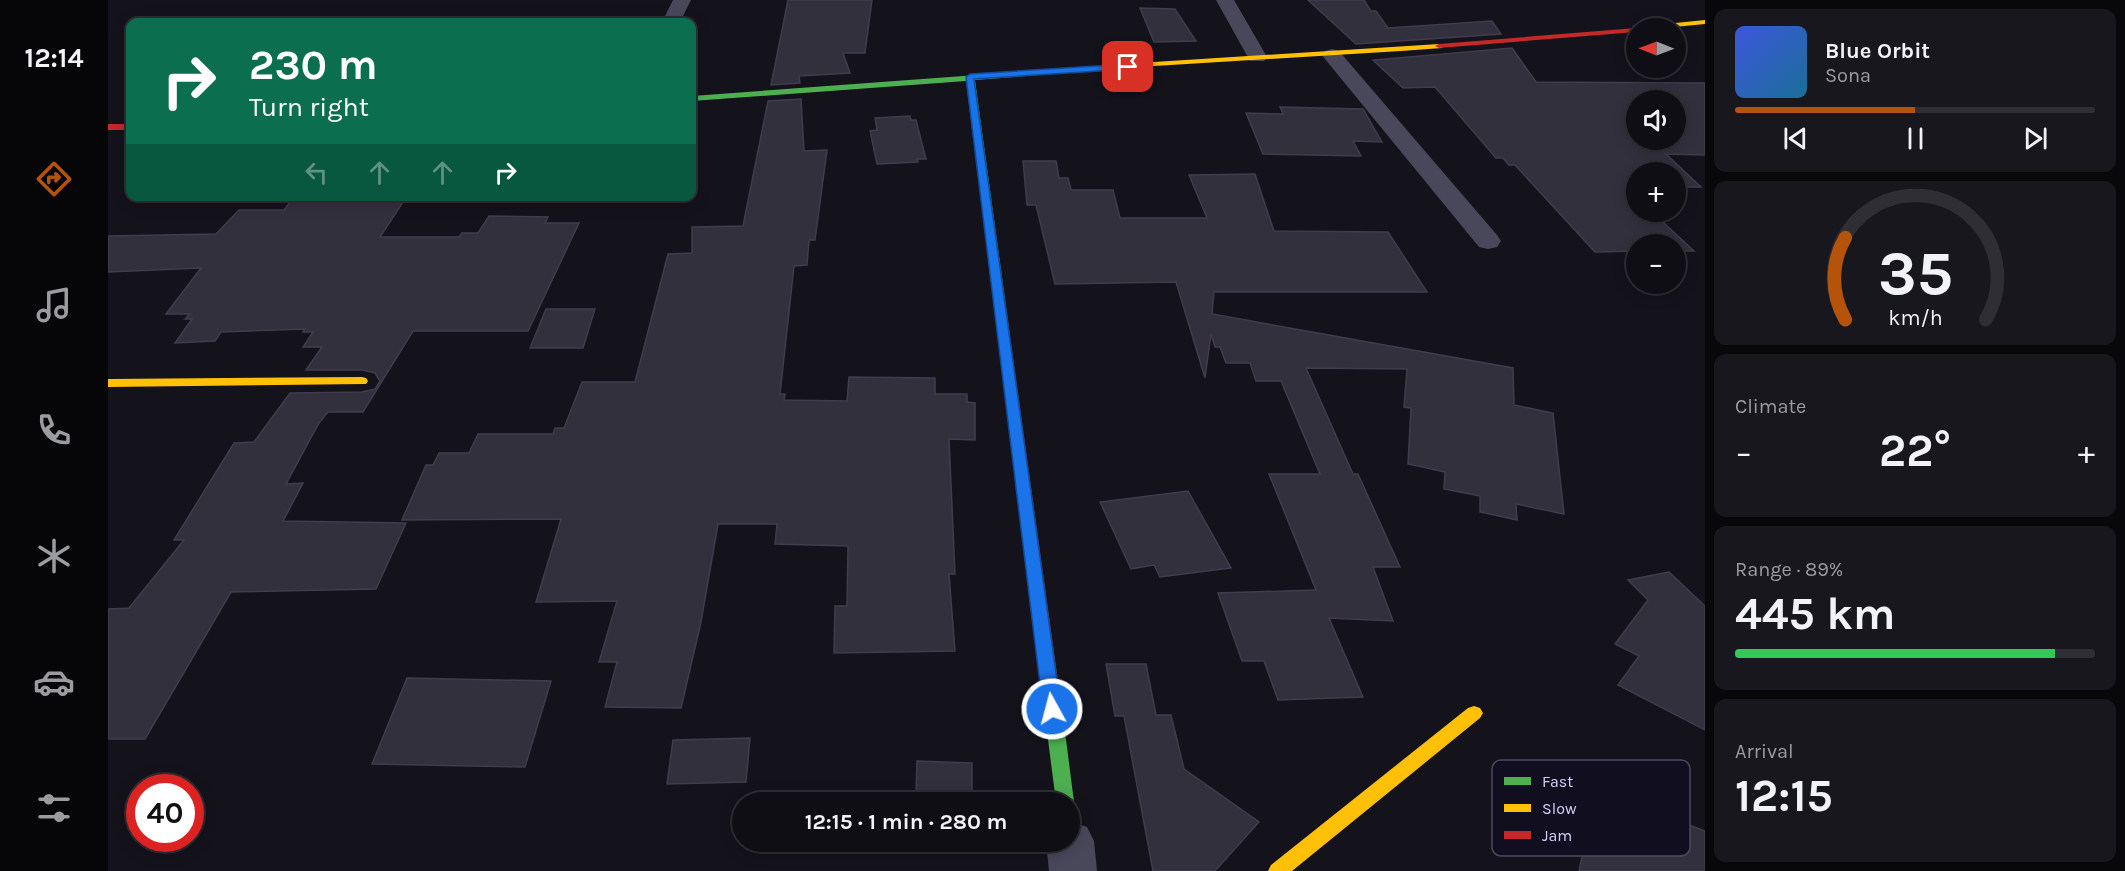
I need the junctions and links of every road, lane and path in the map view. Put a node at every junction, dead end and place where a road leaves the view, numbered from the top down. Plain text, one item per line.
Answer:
1 (682, 0) edge
2 (1225, 0) edge
3 (673, 18) edge
4 (1705, 22) edge
5 (1686, 24) edge
6 (1626, 31) edge
7 (1332, 55) junction
8 (1257, 57) junction
9 (970, 77) junction
10 (696, 99) edge
11 (108, 127) edge
12 (126, 127) edge
13 (1488, 241) dead end
14 (362, 381) dead end
15 (108, 383) edge
16 (1474, 712) dead end
17 (1064, 792) edge
18 (1071, 852) edge
19 (1073, 871) edge
20 (1278, 871) edge

1 - 3 street
2 - 8 street
4 - 5 street
6 - 7 street
7 - 8 street
7 - 13 street
8 - 9 street
9 - 10 street
9 - 17 street
11 - 12 street
14 - 15 street
16 - 20 street
18 - 19 street

